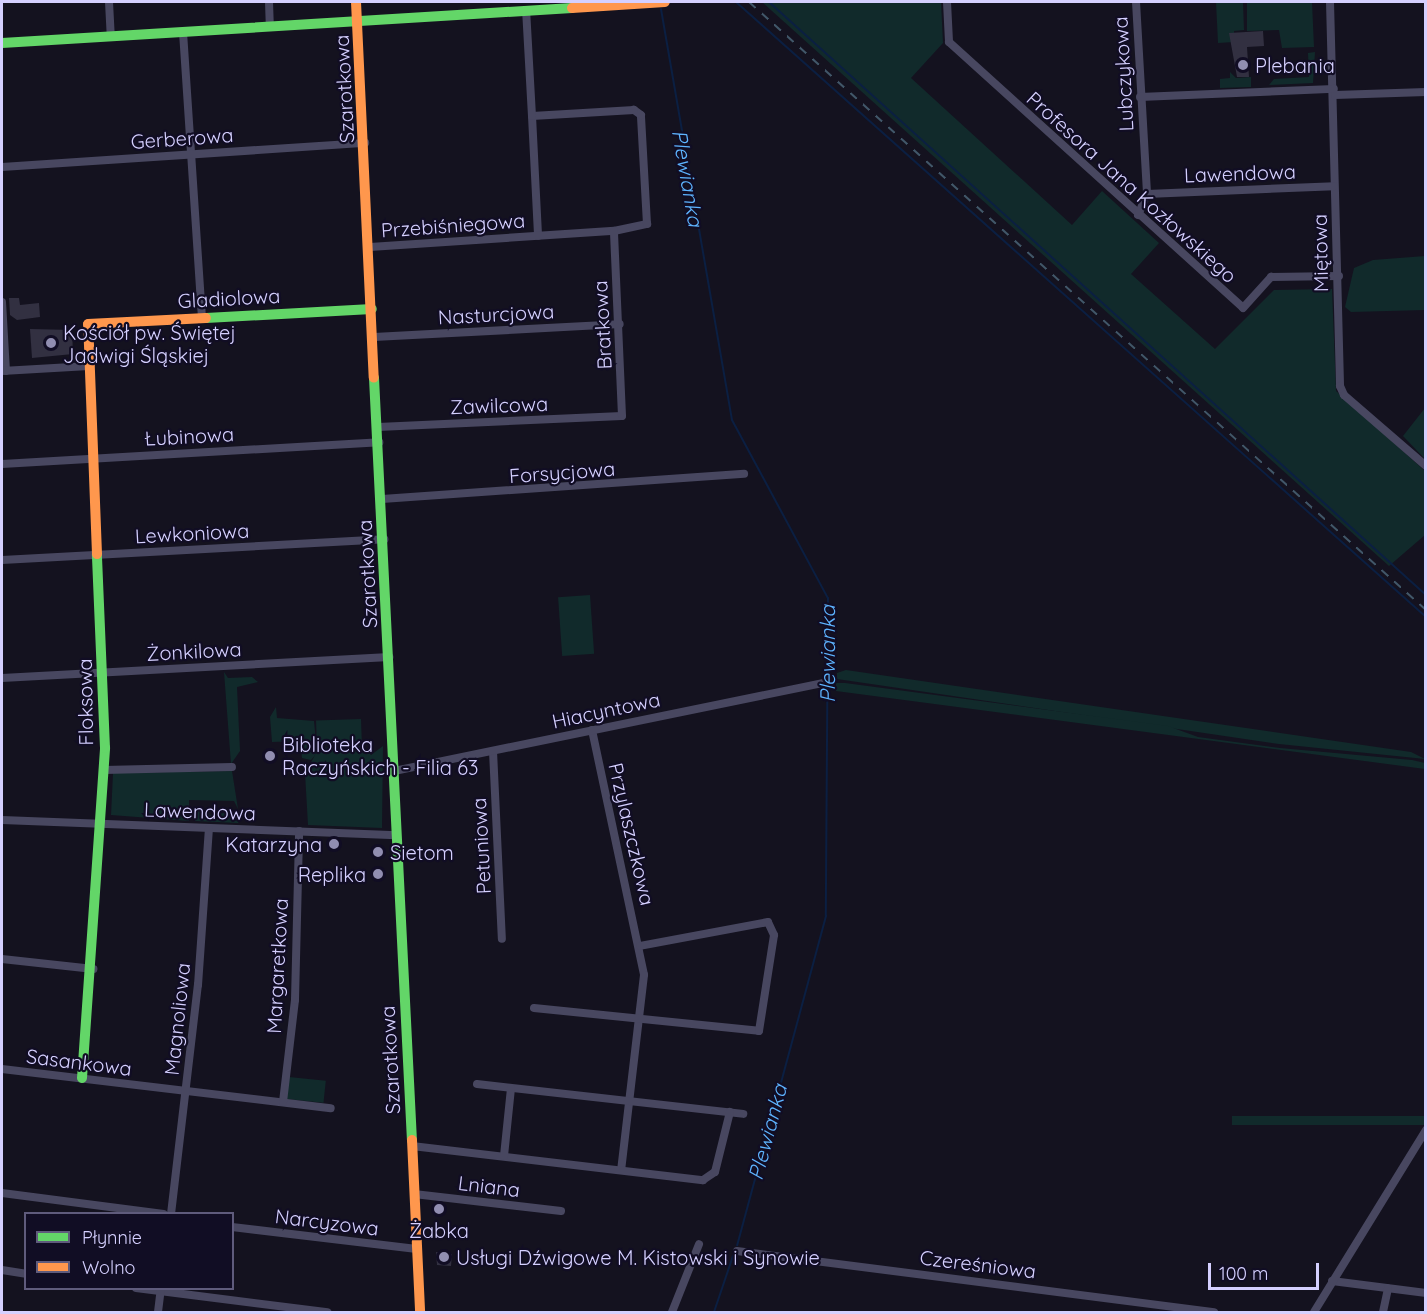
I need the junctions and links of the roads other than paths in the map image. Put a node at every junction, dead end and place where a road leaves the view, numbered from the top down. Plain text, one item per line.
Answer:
1 (108, 2) edge
2 (269, 2) edge
3 (356, 2) edge
4 (665, 2) edge
5 (947, 2) edge
6 (1136, 2) edge
7 (1330, 2) edge
8 (599, 4) edge
9 (526, 10) junction
10 (358, 19) junction
11 (270, 25) junction
12 (183, 32) junction
13 (111, 36) junction
14 (2, 43) edge
15 (1334, 92) junction
16 (1425, 92) edge
17 (1140, 98) junction
18 (532, 116) junction
19 (365, 143) junction
20 (192, 154) junction
21 (2, 167) edge
22 (1334, 186) junction
23 (1146, 194) junction
24 (1138, 215) junction
25 (614, 231) junction
26 (538, 236) junction
27 (370, 247) junction
28 (1339, 276) junction
29 (2, 302) edge
30 (372, 309) junction
31 (202, 318) junction
32 (88, 324) joint
33 (620, 324) junction
34 (374, 338) junction
35 (89, 366) junction
36 (4, 371) edge
37 (622, 416) joint
38 (378, 427) junction
39 (379, 442) junction
40 (94, 458) junction
41 (2, 464) edge
42 (1425, 466) edge
43 (744, 474) dead end
44 (382, 499) junction
45 (384, 539) junction
46 (97, 555) junction
47 (2, 560) edge
48 (389, 657) junction
49 (103, 672) junction
50 (2, 678) edge
51 (827, 681) dead end
52 (592, 730) junction
53 (493, 751) junction
54 (231, 767) dead end
55 (104, 770) junction
56 (394, 771) junction
57 (2, 819) edge
58 (102, 823) junction
59 (209, 828) junction
60 (299, 831) junction
61 (398, 835) junction
62 (502, 939) dead end
63 (640, 946) junction
64 (2, 959) edge
65 (93, 969) junction
66 (534, 1008) dead end
67 (640, 1020) junction
68 (2, 1069) edge
69 (82, 1078) junction
70 (477, 1084) dead end
71 (511, 1088) junction
72 (186, 1091) junction
73 (629, 1101) junction
74 (283, 1102) junction
75 (331, 1108) dead end
76 (730, 1112) junction
77 (743, 1114) dead end
78 (1425, 1131) edge
79 (412, 1146) junction
80 (504, 1156) junction
81 (621, 1170) junction
82 (2, 1193) edge
83 (414, 1194) junction
84 (561, 1211) dead end
85 (149, 1212) edge
86 (171, 1212) edge
87 (234, 1227) edge
88 (699, 1244) dead end
89 (417, 1250) junction
90 (737, 1251) dead end
91 (2, 1270) edge
92 (24, 1274) edge
93 (1332, 1281) junction
94 (1388, 1289) junction
95 (160, 1290) edge
96 (1425, 1293) edge
97 (158, 1312) edge
98 (327, 1312) edge
99 (420, 1312) edge
100 (672, 1312) edge
101 (1215, 1312) edge
102 (1314, 1312) edge
103 (1383, 1312) edge

1 - 13 street
2 - 11 street
3 - 10 street, Szarotkowa
4 - 8 street
5 - 24 street, Profesora Jana Kozłowskiego
6 - 17 street, Lubczykowa
7 - 15 street, Miętowa
8 - 9 street
9 - 10 street
9 - 18 street, Przebiśniegowa
10 - 11 street
10 - 19 street, Szarotkowa
11 - 12 street
12 - 13 street
12 - 20 street
13 - 14 street
15 - 16 street
15 - 17 street
15 - 22 street, Miętowa
17 - 23 street, Lubczykowa
18 - 25 street, Przebiśniegowa
18 - 26 street, Przebiśniegowa
19 - 20 street, Gerberowa
19 - 27 street, Szarotkowa
20 - 21 street, Gerberowa
20 - 31 street
22 - 23 street, Lawendowa
22 - 28 street, Miętowa
23 - 24 street, Lubczykowa
24 - 28 street, Profesora Jana Kozłowskiego
25 - 26 street, Przebiśniegowa
25 - 33 street, Bratkowa
26 - 27 street, Przebiśniegowa
27 - 30 street, Szarotkowa
28 - 42 street, Miętowa
29 - 36 street
30 - 31 street, Gladiolowa
30 - 34 street, Szarotkowa
31 - 32 street, Gladiolowa
32 - 35 street, Floksowa
33 - 34 street, Nasturcjowa
33 - 37 street, Bratkowa
34 - 38 street, Szarotkowa
35 - 36 street
35 - 40 street, Floksowa
37 - 38 street, Zawilcowa
38 - 39 street, Szarotkowa
39 - 40 street, Łubinowa
39 - 44 street, Szarotkowa
40 - 41 street, Łubinowa
40 - 46 street, Floksowa
43 - 44 street, Forsycjowa
44 - 45 street, Szarotkowa
45 - 46 street, Lewkoniowa
45 - 48 street, Szarotkowa
46 - 47 street, Lewkoniowa
46 - 49 street, Floksowa
48 - 49 street, Żonkilowa
48 - 56 street, Szarotkowa
49 - 50 street, Żonkilowa
49 - 55 street, Floksowa
51 - 52 street, Hiacyntowa
52 - 53 street, Hiacyntowa
52 - 63 street, Przylaszczkowa
53 - 56 street, Hiacyntowa
53 - 62 street, Petuniowa
54 - 55 street
55 - 58 street, Floksowa
56 - 61 street, Szarotkowa
57 - 58 street, Lawendowa
58 - 59 street, Lawendowa
58 - 65 street, Floksowa
59 - 60 street, Lawendowa
59 - 72 street, Magnoliowa
60 - 61 street, Lawendowa
60 - 74 street, Margaretkowa
61 - 79 street, Szarotkowa
63 - 67 street, Przylaszczkowa
63 - 67 street
64 - 65 street
65 - 69 street, Floksowa
66 - 67 street
67 - 73 street, Przylaszczkowa
68 - 69 street, Sasankowa
69 - 72 street, Sasankowa
70 - 71 street
71 - 73 street
71 - 80 street
72 - 74 street, Sasankowa
72 - 86 street, Magnoliowa
73 - 76 street
73 - 81 street, Przylaszczkowa
74 - 75 street, Sasankowa
76 - 77 street
76 - 81 street
78 - 93 street
79 - 80 street
79 - 83 street, Szarotkowa
80 - 81 street
82 - 85 street
83 - 84 street, Lniana
83 - 89 street, Szarotkowa
87 - 89 street, Narcyzowa
88 - 100 street
89 - 99 street, Szarotkowa
90 - 101 street, Czereśniowa
91 - 92 street
93 - 94 street
93 - 102 street
94 - 96 street
94 - 103 street
95 - 97 street
95 - 98 street

